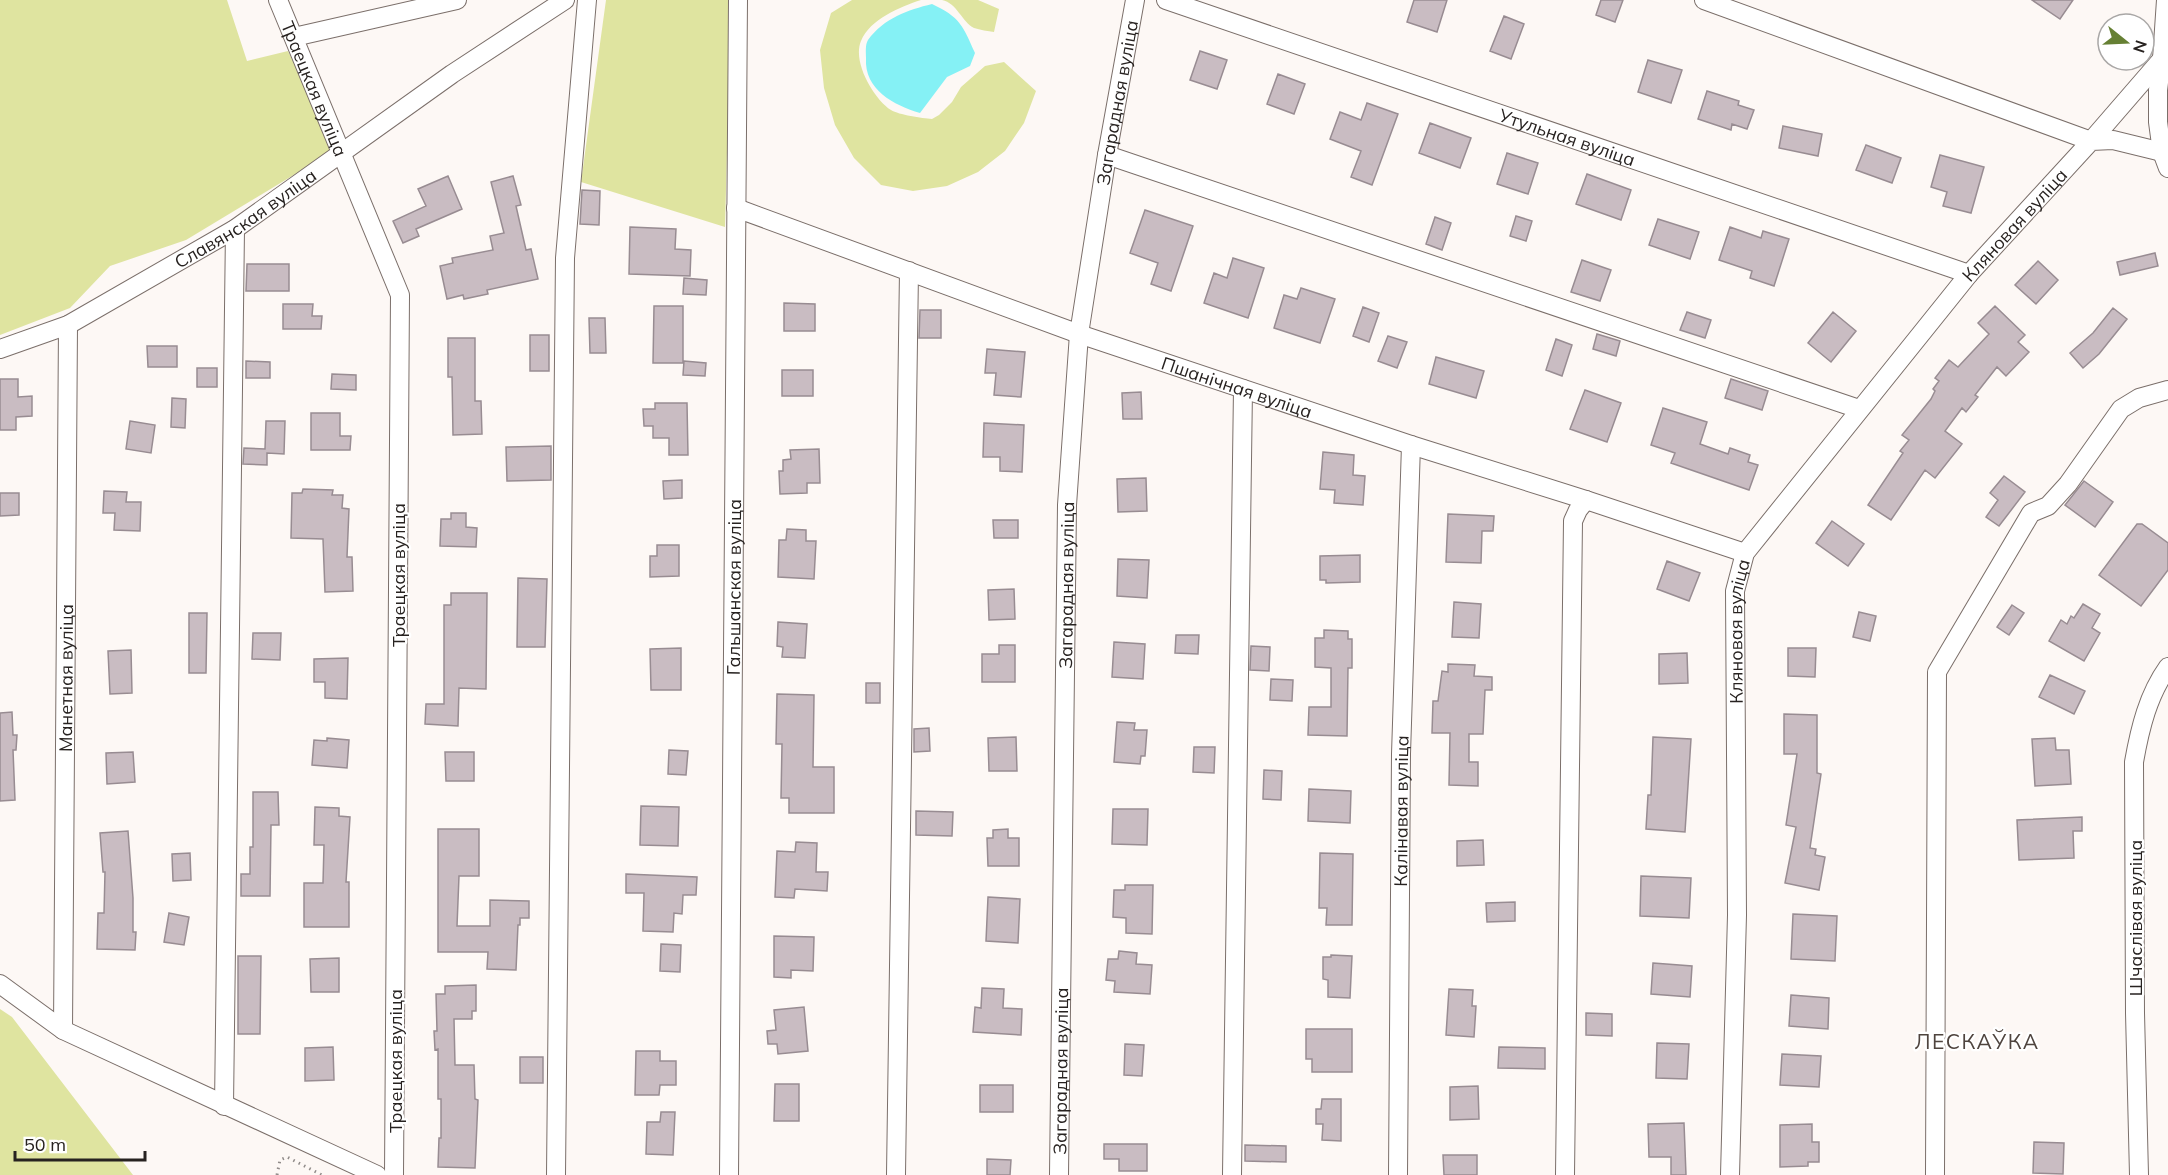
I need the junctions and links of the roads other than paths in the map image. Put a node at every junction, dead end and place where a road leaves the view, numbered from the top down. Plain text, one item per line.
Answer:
1 (278, 0) edge
2 (457, 0) edge
3 (565, 0) edge
4 (587, 0) edge
5 (738, 0) edge
6 (1135, 0) edge
7 (1166, 0) edge
8 (1704, 0) edge
9 (2166, 0) edge
10 (294, 37) junction
11 (2162, 59) junction
12 (2091, 141) junction
13 (342, 152) junction
14 (1107, 155) junction
15 (2165, 160) edge
16 (735, 208) junction
17 (235, 229) junction
18 (909, 271) junction
19 (1969, 274) junction
20 (68, 325) junction
21 (1079, 334) junction
22 (0, 349) edge
23 (1243, 389) junction
24 (2168, 390) edge
25 (1859, 409) junction
26 (1411, 445) junction
27 (1586, 500) junction
28 (1745, 553) junction
29 (2168, 668) edge
30 (0, 984) edge
31 (63, 1030) junction
32 (224, 1106) junction
33 (377, 1175) edge
34 (394, 1175) edge
35 (556, 1175) edge
36 (729, 1175) edge
37 (896, 1175) edge
38 (1059, 1175) edge
39 (1232, 1175) edge
40 (1398, 1175) edge
41 (1565, 1175) edge
42 (1730, 1175) edge
43 (1935, 1175) edge
44 (2139, 1175) edge

1 - 10 street, Траецкая вуліца
2 - 10 street
3 - 13 street, Славянская вуліца
4 - 35 street
5 - 16 street, Гальшанская вуліца
6 - 14 street, Загарадная вуліца
7 - 19 street, Утульная вуліца
8 - 12 street
9 - 11 street
10 - 13 street, Траецкая вуліца
11 - 12 street, Кляновая вуліца
11 - 15 street
12 - 15 street
12 - 19 street, Кляновая вуліца
13 - 17 street, Славянская вуліца
13 - 34 street, Траецкая вуліца
14 - 21 street, Загарадная вуліца
14 - 25 street
16 - 18 street, Пшанічная вуліца
16 - 36 street, Гальшанская вуліца
17 - 20 street, Славянская вуліца
17 - 32 street
18 - 21 street, Пшанічная вуліца
18 - 37 street
19 - 25 street, Кляновая вуліца
20 - 22 street, Славянская вуліца
20 - 31 street, Манетная вуліца
21 - 23 street, Пшанічная вуліца
21 - 38 street, Загарадная вуліца
23 - 26 street, Пшанічная вуліца
23 - 39 street
24 - 43 street
25 - 28 street, Кляновая вуліца
26 - 27 street, Пшанічная вуліца
26 - 40 street, Калінавая вуліца
27 - 28 street, Пшанічная вуліца
27 - 41 street
28 - 42 street, Кляновая вуліца
29 - 44 street, Шчаслівая вуліца
30 - 31 street
31 - 32 street
32 - 33 street

